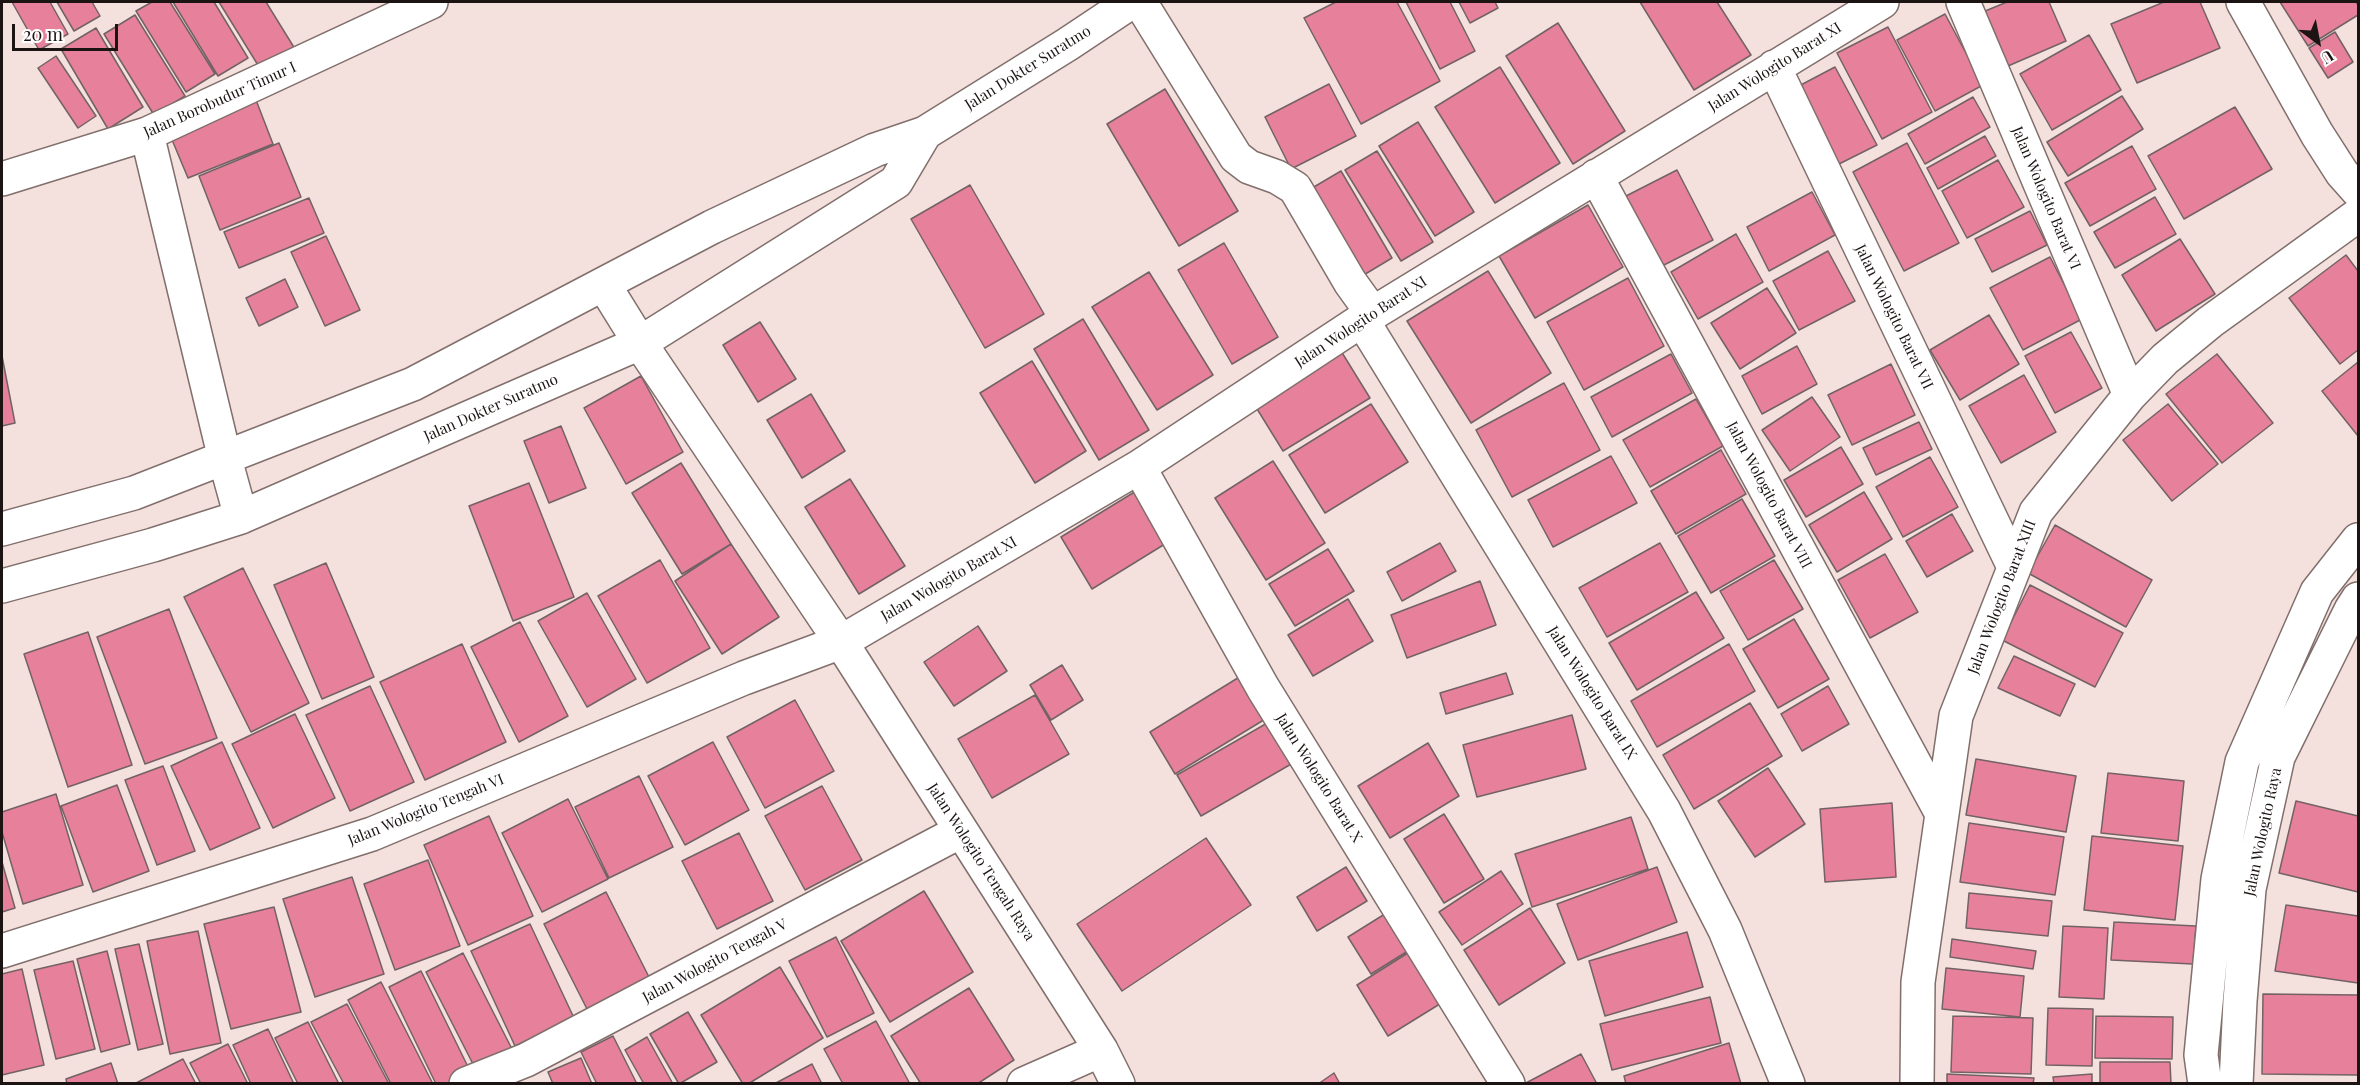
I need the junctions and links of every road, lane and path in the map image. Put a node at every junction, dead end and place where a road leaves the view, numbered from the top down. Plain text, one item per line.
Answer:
1 (431, 2) edge
2 (1131, 2) edge
3 (1140, 2) edge
4 (1881, 2) edge
5 (1963, 2) edge
6 (2243, 2) edge
7 (1774, 67) junction
8 (925, 133) junction
9 (147, 134) junction
10 (2353, 173) edge
11 (1596, 176) junction
12 (2, 179) edge
13 (2358, 215) edge
14 (604, 285) junction
15 (1367, 317) junction
16 (639, 343) junction
17 (2130, 395) junction
18 (225, 459) junction
19 (1139, 467) junction
20 (241, 517) junction
21 (2, 529) edge
22 (2358, 540) edge
23 (2014, 567) junction
24 (2, 586) edge
25 (2358, 599) edge
26 (840, 642) junction
27 (1942, 814) junction
28 (962, 831) junction
29 (2, 951) edge
30 (1101, 1050) junction
31 (466, 1083) edge
32 (1024, 1083) edge
33 (1118, 1083) edge
34 (1508, 1083) edge
35 (1788, 1083) edge
36 (1917, 1083) edge
37 (2205, 1083) edge
38 (2236, 1083) edge

1 - 9 street, Jalan Borobudur Timur I
2 - 8 street, Jalan Dokter Suratmo
3 - 15 street, Jalan Wologito Barat IX
4 - 7 street, Jalan Wologito Barat XI
5 - 17 street, Jalan Wologito Barat VI
6 - 10 street
7 - 11 street, Jalan Wologito Barat XI
7 - 23 street, Jalan Wologito Barat VII
8 - 14 street, Jalan Dokter Suratmo
8 - 16 street, Jalan Dokter Suratmo
9 - 12 street, Jalan Borobudur Timur I
9 - 18 street
11 - 15 street, Jalan Wologito Barat XI
11 - 27 street, Jalan Wologito Barat VIII
13 - 17 street, Jalan Wologito Barat XIII
14 - 16 street, Jalan Wologito Tengah Raya
14 - 18 street, Jalan Dokter Suratmo
15 - 19 street, Jalan Wologito Barat XI
15 - 35 street, Jalan Wologito Barat IX
16 - 20 street, Jalan Dokter Suratmo
16 - 26 street, Jalan Wologito Tengah Raya
17 - 23 street, Jalan Wologito Barat XIII
18 - 20 street
18 - 21 street, Jalan Dokter Suratmo
19 - 26 street, Jalan Wologito Barat XI
19 - 34 street, Jalan Wologito Barat X
20 - 24 street, Jalan Dokter Suratmo
22 - 37 street
23 - 27 street, Jalan Wologito Barat XIII
25 - 38 street, Jalan Wologito Raya
26 - 28 street, Jalan Wologito Tengah Raya
26 - 29 street, Jalan Wologito Tengah VI
27 - 36 street, Jalan Wologito Barat XIII
28 - 30 street, Jalan Wologito Tengah Raya
28 - 31 street, Jalan Wologito Tengah V
30 - 32 street
30 - 33 street, Jalan Wologito Tengah Raya

